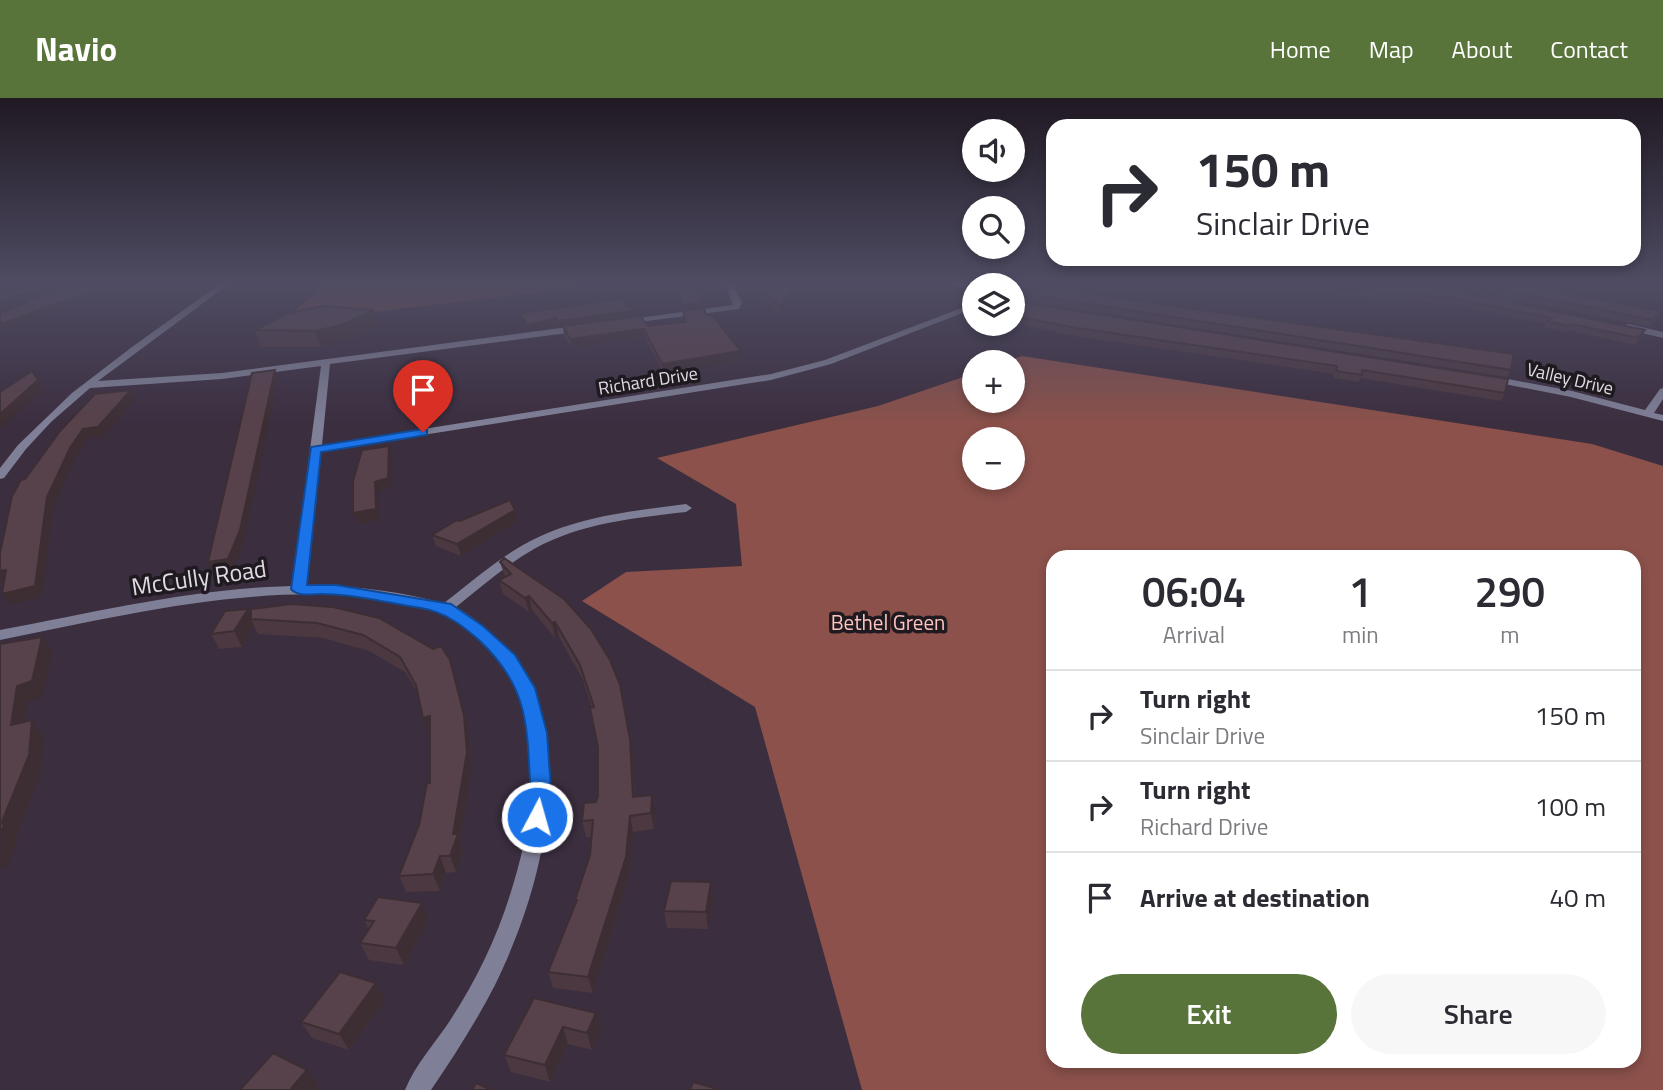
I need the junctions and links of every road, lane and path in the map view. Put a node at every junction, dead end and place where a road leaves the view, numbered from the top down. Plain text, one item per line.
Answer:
1 (163, 330) edge
2 (566, 330) edge
3 (910, 330) edge
4 (1642, 330) edge
5 (1663, 335) edge
6 (326, 362) junction
7 (1478, 377) edge
8 (88, 385) junction
9 (1663, 391) edge
10 (1648, 414) junction
11 (1663, 418) edge
12 (315, 449) junction
13 (0, 476) edge
14 (686, 508) dead end
15 (299, 589) junction
16 (446, 608) junction
17 (0, 635) edge
18 (417, 1090) edge

1 - 8 street
2 - 6 street
3 - 12 street, Richard Drive
4 - 5 street
6 - 8 street
6 - 12 street
7 - 10 street, Valley Drive
8 - 13 street
9 - 10 street
10 - 11 street, Valley Drive
12 - 15 street
14 - 16 street
15 - 16 street, McCully Road
15 - 17 street, McCully Road
16 - 18 street, McCully Road

